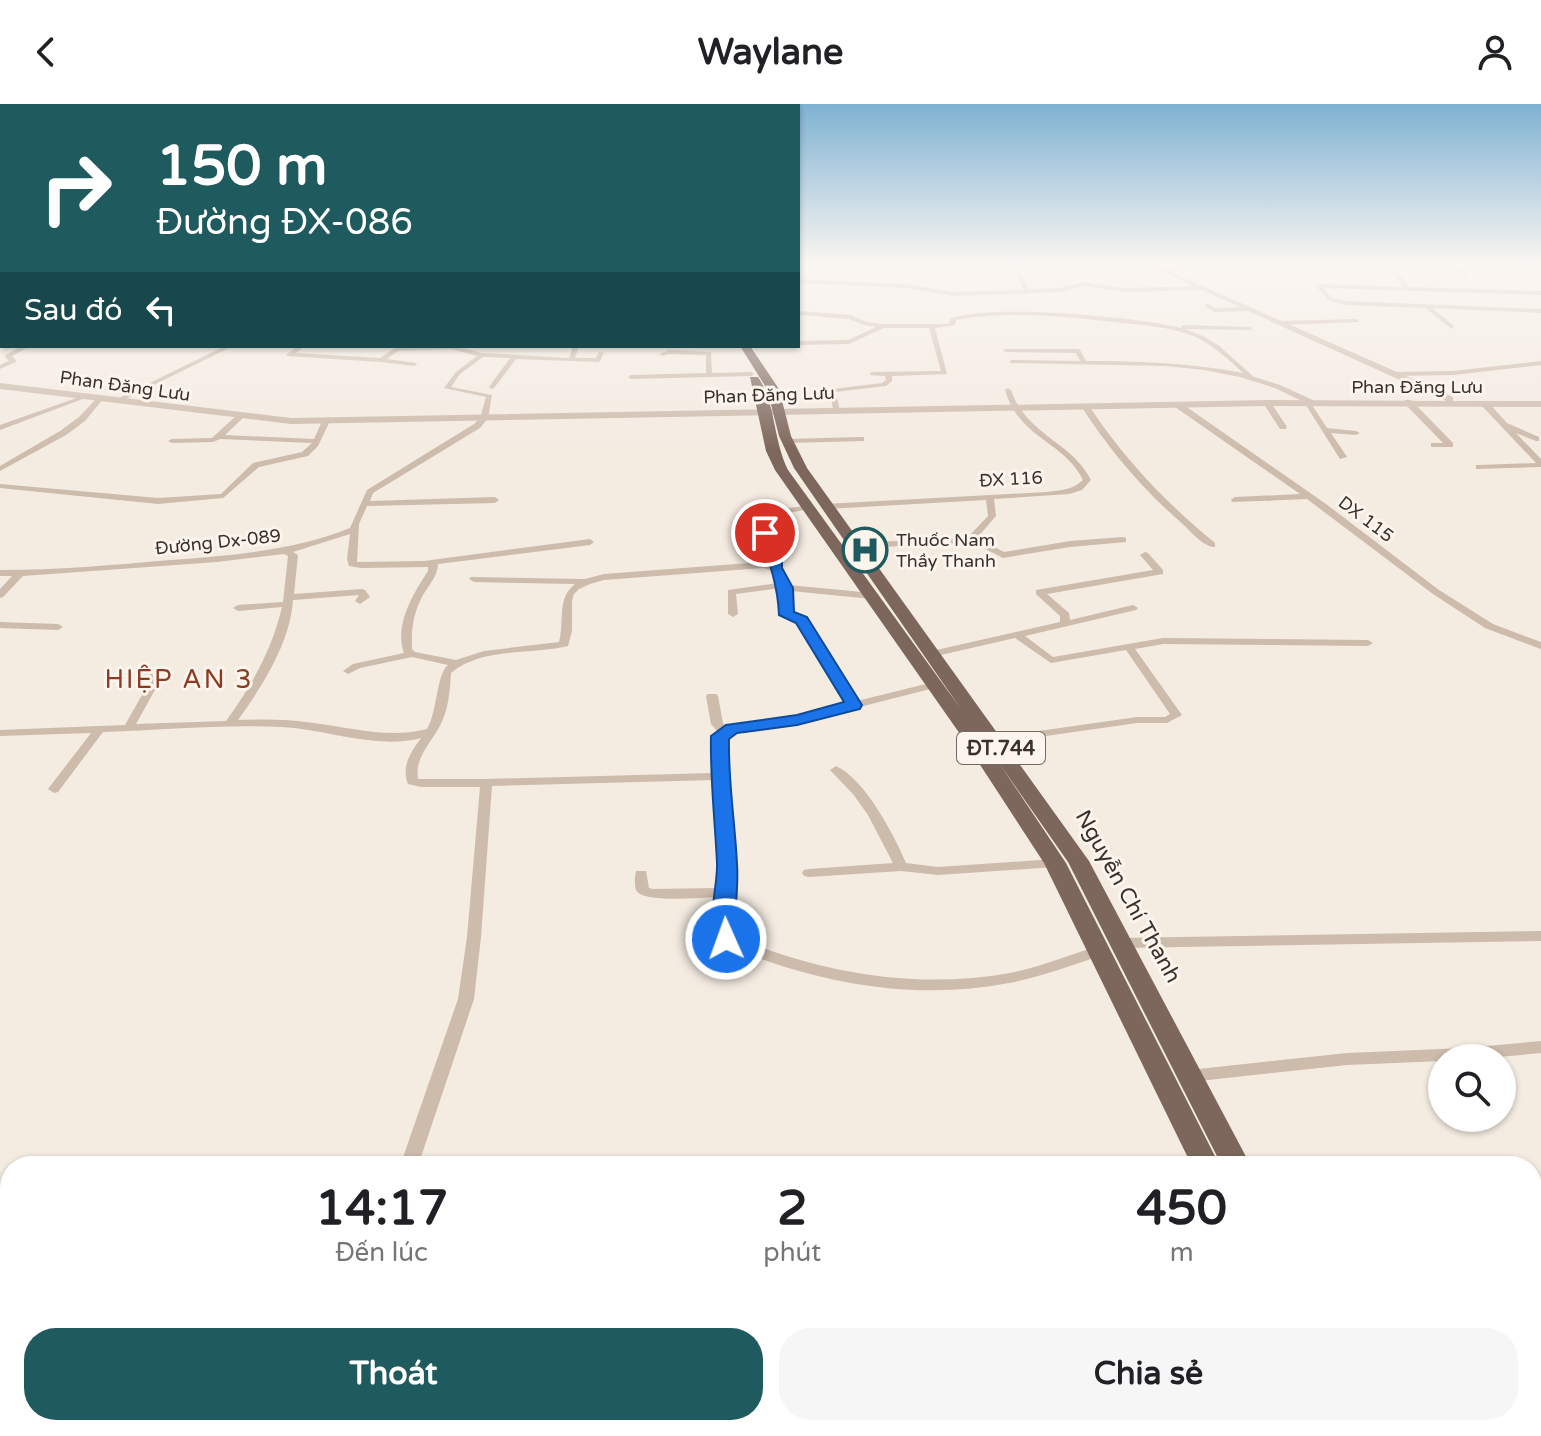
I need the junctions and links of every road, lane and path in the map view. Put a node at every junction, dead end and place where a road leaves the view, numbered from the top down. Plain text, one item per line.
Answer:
1 (884, 326) edge
2 (931, 326) edge
3 (1168, 326) edge
4 (1189, 326) edge
5 (1287, 326) edge
6 (1250, 329) dead end
7 (1075, 340) dead end
8 (800, 343) edge
9 (23, 348) edge
10 (226, 348) edge
11 (299, 348) edge
12 (398, 348) edge
13 (452, 348) edge
14 (575, 348) edge
15 (733, 348) edge
16 (746, 348) edge
17 (1006, 350) dead end
18 (1078, 351) junction
19 (601, 353) dead end
20 (662, 354) dead end
21 (482, 355) junction
22 (514, 357) junction
23 (381, 360) junction
24 (571, 360) junction
25 (1012, 362) dead end
26 (1084, 363) junction
27 (1541, 363) edge
28 (414, 364) dead end
29 (0, 367) edge
30 (751, 374) junction
31 (872, 374) dead end
32 (888, 374) junction
33 (1394, 374) junction
34 (709, 376) junction
35 (631, 377) dead end
36 (1251, 377) junction
37 (0, 386) edge
38 (492, 387) dead end
39 (1008, 390) dead end
40 (84, 397) junction
41 (100, 398) junction
42 (835, 399) junction
43 (119, 400) junction
44 (1408, 402) junction
45 (1267, 403) junction
46 (1309, 403) junction
47 (1459, 403) junction
48 (1484, 403) junction
49 (1541, 404) edge
50 (1178, 405) junction
51 (1085, 406) junction
52 (1014, 407) junction
53 (772, 412) junction
54 (240, 417) junction
55 (484, 418) junction
56 (326, 421) junction
57 (1503, 424) junction
58 (1283, 427) dead end
59 (0, 428) edge
60 (1326, 430) junction
61 (1356, 433) dead end
62 (219, 437) junction
63 (861, 439) dead end
64 (1536, 439) dead end
65 (172, 441) dead end
66 (316, 441) junction
67 (787, 441) junction
68 (1434, 445) dead end
69 (1343, 457) dead end
70 (1541, 464) edge
71 (1479, 467) dead end
72 (0, 469) edge
73 (0, 486) edge
74 (1309, 496) junction
75 (990, 497) junction
76 (495, 500) dead end
77 (1235, 500) dead end
78 (365, 504) junction
79 (818, 506) junction
80 (355, 529) junction
81 (971, 538) junction
82 (1123, 540) dead end
83 (590, 542) dead end
84 (1212, 545) dead end
85 (855, 546) junction
86 (287, 552) junction
87 (1145, 555) dead end
88 (424, 563) junction
89 (139, 566) junction
90 (775, 568) junction
91 (0, 573) edge
92 (20, 573) junction
93 (138, 579) dead end
94 (474, 579) dead end
95 (582, 581) junction
96 (785, 586) junction
97 (0, 595) edge
98 (881, 595) junction
99 (290, 601) junction
100 (360, 601) dead end
101 (238, 608) dead end
102 (1133, 608) dead end
103 (733, 614) dead end
104 (1065, 624) junction
105 (0, 625) edge
106 (58, 627) dead end
107 (1017, 635) junction
108 (1368, 643) dead end
109 (1128, 646) junction
110 (1541, 646) edge
111 (412, 654) junction
112 (932, 654) junction
113 (456, 663) junction
114 (146, 669) dead end
115 (348, 671) dead end
116 (934, 685) junction
117 (712, 696) dead end
118 (854, 705) junction
119 (230, 723) junction
120 (129, 727) junction
121 (100, 729) junction
122 (428, 732) junction
123 (724, 732) junction
124 (0, 733) edge
125 (996, 740) junction
126 (836, 770) dead end
127 (720, 776) junction
128 (486, 783) junction
129 (54, 789) dead end
130 (1078, 861) junction
131 (1055, 863) junction
132 (901, 867) junction
133 (809, 873) dead end
134 (641, 874) dead end
135 (726, 892) junction
136 (1541, 936) edge
137 (1121, 943) junction
138 (1098, 951) junction
139 (1541, 1047) edge
140 (1190, 1076) junction
141 (412, 1156) edge
142 (1201, 1156) edge
143 (1232, 1156) edge

1 - 8 street
2 - 32 street
3 - 36 street
4 - 6 street
5 - 33 street
7 - 18 street
9 - 29 street
10 - 43 street
11 - 23 street
12 - 23 street
13 - 21 street
14 - 24 street
15 - 30 main road, Nguyễn Chí Thanh / ĐT.744
16 - 53 main road, Nguyễn Chí Thanh / ĐT.744
17 - 18 street
18 - 26 street
19 - 24 street
20 - 34 street
21 - 22 street
21 - 55 street
22 - 24 street
22 - 38 street
23 - 28 street
25 - 26 street
26 - 36 street
27 - 33 street
30 - 34 street
30 - 53 main road, Nguyễn Chí Thanh / ĐT.744
31 - 32 street
32 - 42 street
33 - 47 street
34 - 35 street
36 - 46 street
37 - 40 street, Phan Đăng Lưu
39 - 52 street
40 - 41 street, Phan Đăng Lưu
40 - 59 street
41 - 43 street, Phan Đăng Lưu
41 - 72 street
42 - 52 street, Phan Đăng Lưu
42 - 53 street, Phan Đăng Lưu
43 - 54 street, Phan Đăng Lưu
44 - 46 street, Phan Đăng Lưu
44 - 47 street, Phan Đăng Lưu
44 - 68 street
45 - 46 street, Phan Đăng Lưu
45 - 50 street, Phan Đăng Lưu
45 - 58 street
46 - 60 street
47 - 48 street, Phan Đăng Lưu
48 - 49 street, Phan Đăng Lưu
48 - 57 street
50 - 51 street, Phan Đăng Lưu
50 - 74 street, DX 115
51 - 52 street, Phan Đăng Lưu
51 - 84 street
52 - 75 street, ĐX 116
53 - 55 street, Phan Đăng Lưu
53 - 67 main road, Nguyễn Chí Thanh / ĐT.744
53 - 79 main road, Nguyễn Chí Thanh / ĐT.744
54 - 56 street, Phan Đăng Lưu
54 - 62 street
55 - 56 street, Phan Đăng Lưu
55 - 78 street
56 - 66 street
57 - 64 street
57 - 70 street
60 - 61 street
60 - 69 street
62 - 65 street
62 - 66 street
63 - 67 street
66 - 73 street
67 - 79 main road, Nguyễn Chí Thanh / ĐT.744
70 - 71 street
74 - 77 street
74 - 110 street, DX 115
75 - 79 street, ĐX 116
75 - 81 street
76 - 78 street
78 - 80 street
79 - 85 main road, Nguyễn Chí Thanh / ĐT.744
79 - 90 street, ĐX 116
79 - 98 main road, Nguyễn Chí Thanh / ĐT.744
80 - 86 street, Đường Dx-089
80 - 88 street
81 - 82 street
81 - 85 street
83 - 88 street
85 - 98 main road, Nguyễn Chí Thanh / ĐT.744
86 - 89 street, Đường Dx-089
86 - 99 street
87 - 104 street
88 - 111 street
89 - 92 street, Đường Dx-089
89 - 93 street
90 - 95 street
90 - 96 street
91 - 92 street, Đường Dx-089
92 - 97 street
94 - 95 street
95 - 113 street
96 - 98 street
96 - 103 street
96 - 118 street
98 - 112 main road, Nguyễn Chí Thanh / ĐT.744
98 - 116 main road, Nguyễn Chí Thanh / ĐT.744
99 - 100 street
99 - 101 street
99 - 119 street
102 - 104 street
104 - 107 street
105 - 106 street
107 - 109 street
107 - 112 street
108 - 109 street
109 - 125 street
111 - 113 street
111 - 115 street
112 - 125 main road, Nguyễn Chí Thanh / ĐT.744
113 - 122 street
114 - 120 street
116 - 118 street
116 - 131 main road, Nguyễn Chí Thanh / ĐT.744
117 - 123 street
118 - 123 street
119 - 120 street
119 - 122 street
120 - 121 street
121 - 124 street
121 - 129 street
122 - 128 street
123 - 127 street
125 - 130 main road, Nguyễn Chí Thanh / ĐT.744
126 - 132 street
127 - 128 street
127 - 135 street
128 - 141 street
130 - 131 main road
130 - 137 main road, Nguyễn Chí Thanh / ĐT.744
131 - 132 street
131 - 138 main road, Nguyễn Chí Thanh / ĐT.744
132 - 133 street
134 - 135 street
135 - 138 street
136 - 137 street
137 - 140 main road, Nguyễn Chí Thanh / ĐT.744
138 - 142 main road, Nguyễn Chí Thanh / ĐT.744
139 - 140 street
140 - 143 main road, Nguyễn Chí Thanh / ĐT.744

